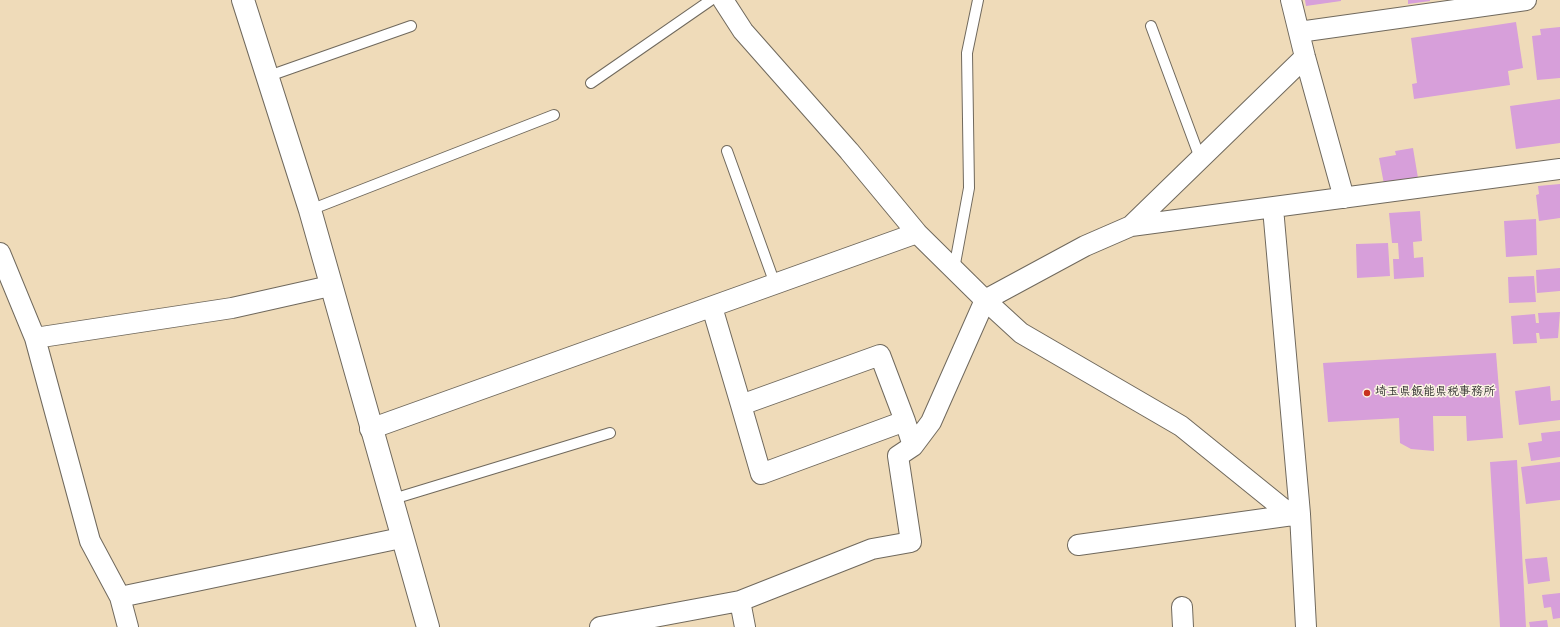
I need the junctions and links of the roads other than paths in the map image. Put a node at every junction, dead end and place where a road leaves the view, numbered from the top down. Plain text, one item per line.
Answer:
1 (243, 0) edge
2 (712, 0) edge
3 (723, 0) edge
4 (978, 0) edge
5 (1291, 0) edge
6 (1526, 0) edge
7 (1480, 3) edge
8 (411, 26) dead end
9 (1151, 26) dead end
10 (1299, 32) junction
11 (1305, 57) junction
12 (266, 77) junction
13 (591, 83) dead end
14 (554, 115) dead end
15 (727, 151) dead end
16 (1200, 158) junction
17 (1560, 169) edge
18 (1344, 198) junction
19 (1273, 208) junction
20 (310, 210) junction
21 (1131, 226) junction
22 (917, 233) junction
23 (0, 253) edge
24 (954, 270) junction
25 (775, 284) junction
26 (330, 286) junction
27 (7, 292) edge
28 (984, 300) junction
29 (712, 307) junction
30 (35, 338) junction
31 (741, 405) junction
32 (905, 421) junction
33 (370, 429) junction
34 (610, 433) dead end
35 (913, 446) junction
36 (390, 500) junction
37 (1295, 515) junction
38 (401, 538) junction
39 (1078, 545) dead end
40 (120, 597) junction
41 (740, 602) junction
42 (1182, 607) dead end
43 (128, 627) edge
44 (428, 627) edge
45 (600, 627) edge
46 (745, 627) edge
47 (1183, 627) edge
48 (1306, 627) edge

1 - 12 street
2 - 13 lane
3 - 22 street
4 - 24 lane
5 - 10 street
6 - 7 street
7 - 10 street
8 - 12 lane
9 - 16 lane
10 - 11 street
11 - 16 street
11 - 18 street
12 - 20 street
14 - 20 lane
15 - 25 lane
16 - 21 street
17 - 18 street
18 - 19 street
19 - 21 street
19 - 37 street
20 - 26 street
21 - 28 street
22 - 24 street
22 - 25 street
23 - 27 street
24 - 28 street
25 - 29 street
26 - 30 street
26 - 33 street
27 - 30 street
28 - 35 street
28 - 37 street
29 - 31 street
29 - 33 street
30 - 40 street
31 - 32 street
31 - 32 street
32 - 35 street
33 - 36 street
34 - 36 lane
35 - 41 street
36 - 38 street
37 - 39 street
37 - 48 street
38 - 40 street
38 - 44 street
40 - 43 street
41 - 45 street
41 - 46 street
42 - 47 street

